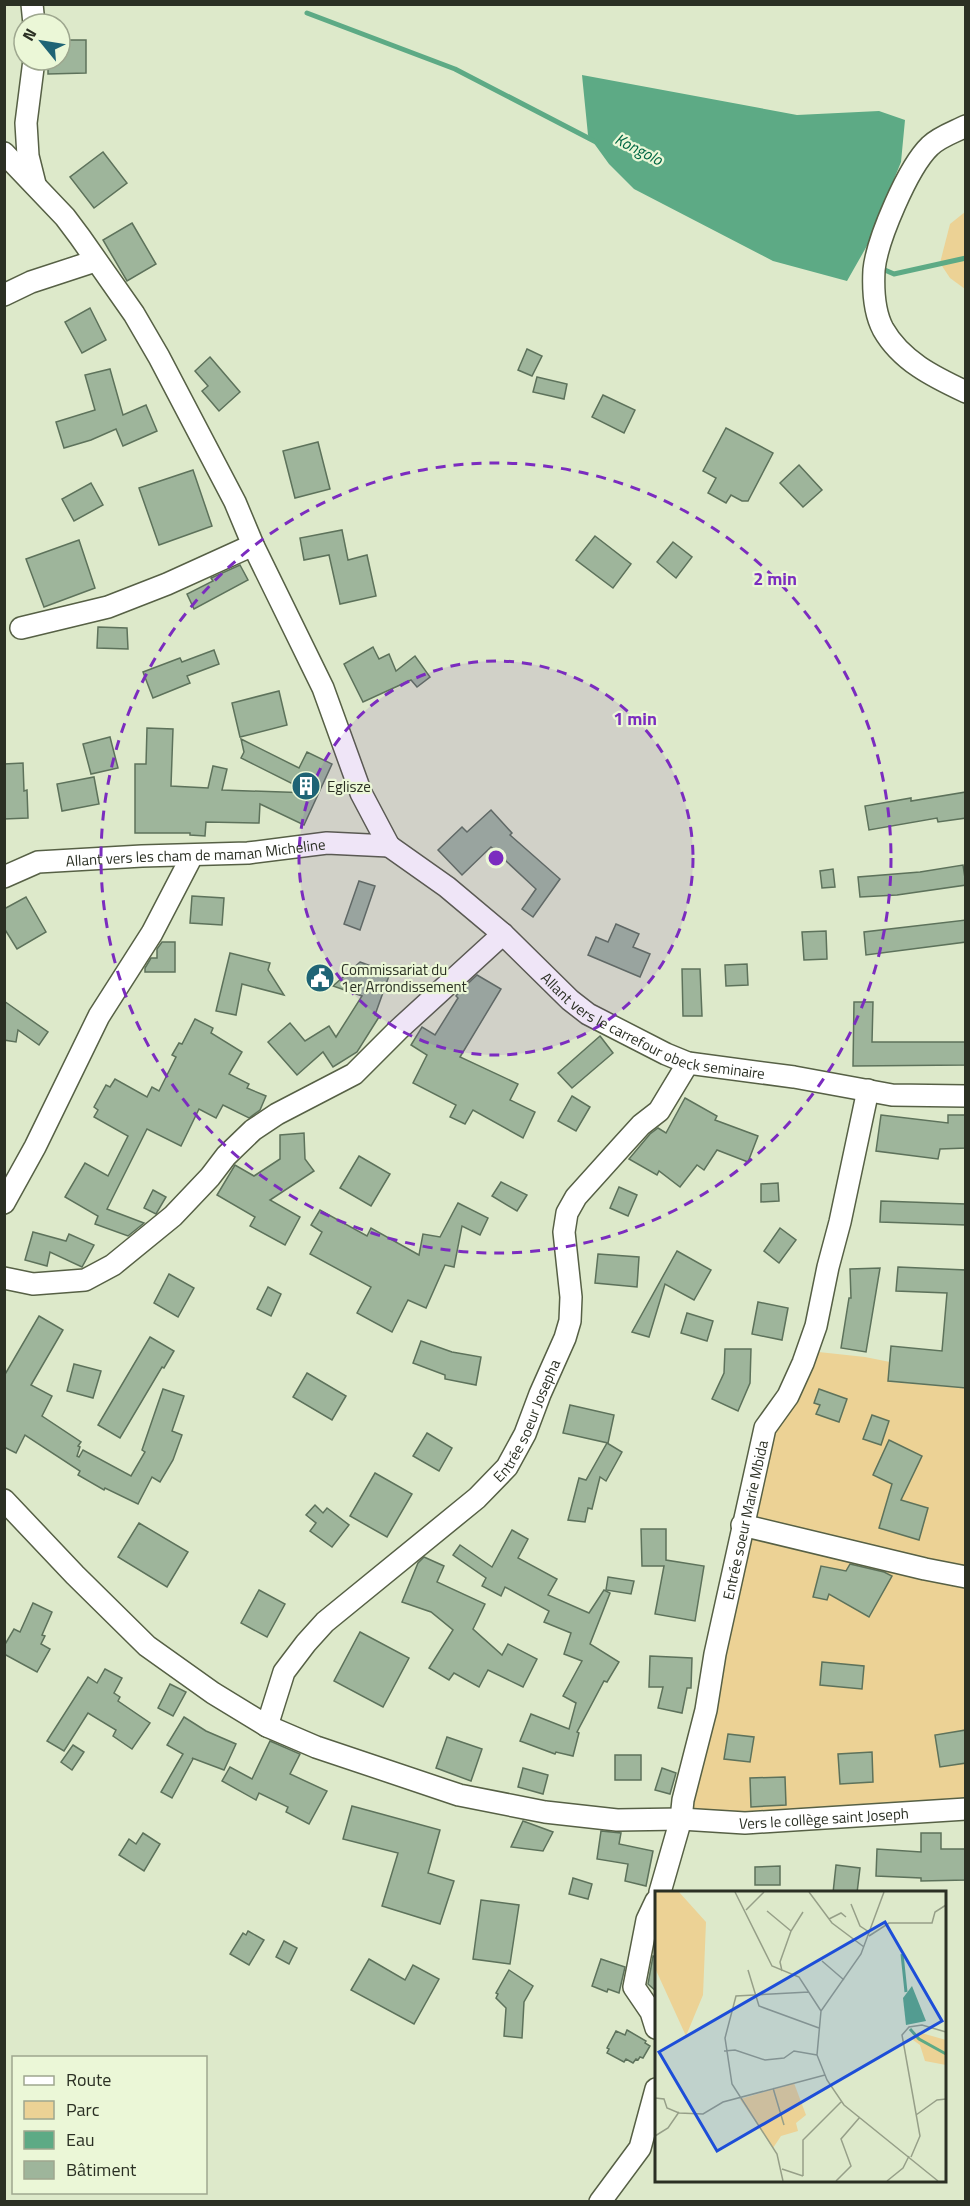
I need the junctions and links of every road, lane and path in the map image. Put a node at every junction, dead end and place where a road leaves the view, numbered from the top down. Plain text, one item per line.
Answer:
1 (32, 72) edge
2 (966, 126) edge
3 (7, 160) edge
4 (35, 184) junction
5 (95, 261) junction
6 (4, 295) edge
7 (966, 392) edge
8 (253, 545) junction
9 (21, 628) dead end
10 (388, 846) junction
11 (192, 856) junction
12 (4, 878) edge
13 (503, 934) junction
14 (688, 1063) junction
15 (868, 1090) junction
16 (966, 1096) edge
17 (4, 1203) edge
18 (4, 1278) edge
19 (4, 1500) edge
20 (742, 1526) junction
21 (966, 1577) edge
22 (267, 1726) junction
23 (966, 1809) edge
24 (681, 1819) junction
25 (661, 1891) edge
26 (655, 1905) edge
27 (655, 2023) edge
28 (655, 2096) edge
29 (600, 2202) edge

1 - 4 street
2 - 7 street
3 - 4 street
4 - 5 street
5 - 6 street
5 - 8 street
8 - 9 street
8 - 10 street
10 - 11 street, Allant vers les cham de maman Micheline
10 - 13 street, Allant vers le carrefour obeck seminaire
11 - 12 street, Allant vers les cham de maman Micheline
11 - 17 street
13 - 14 street, Allant vers le carrefour obeck seminaire
13 - 18 street
14 - 15 street, Allant vers le carrefour obeck seminaire
14 - 22 street, Entrée soeur Josepha
15 - 16 street, Allant vers le carrefour obeck seminaire
15 - 20 street, Entrée soeur Marie Mbida
19 - 22 street, Vers le collège saint Joseph
20 - 21 street
20 - 24 street, Entrée soeur Marie Mbida
22 - 24 street, Vers le collège saint Joseph
23 - 24 street, Vers le collège saint Joseph
24 - 25 street, Entrée soeur Marie Mbida
26 - 27 street
28 - 29 street

